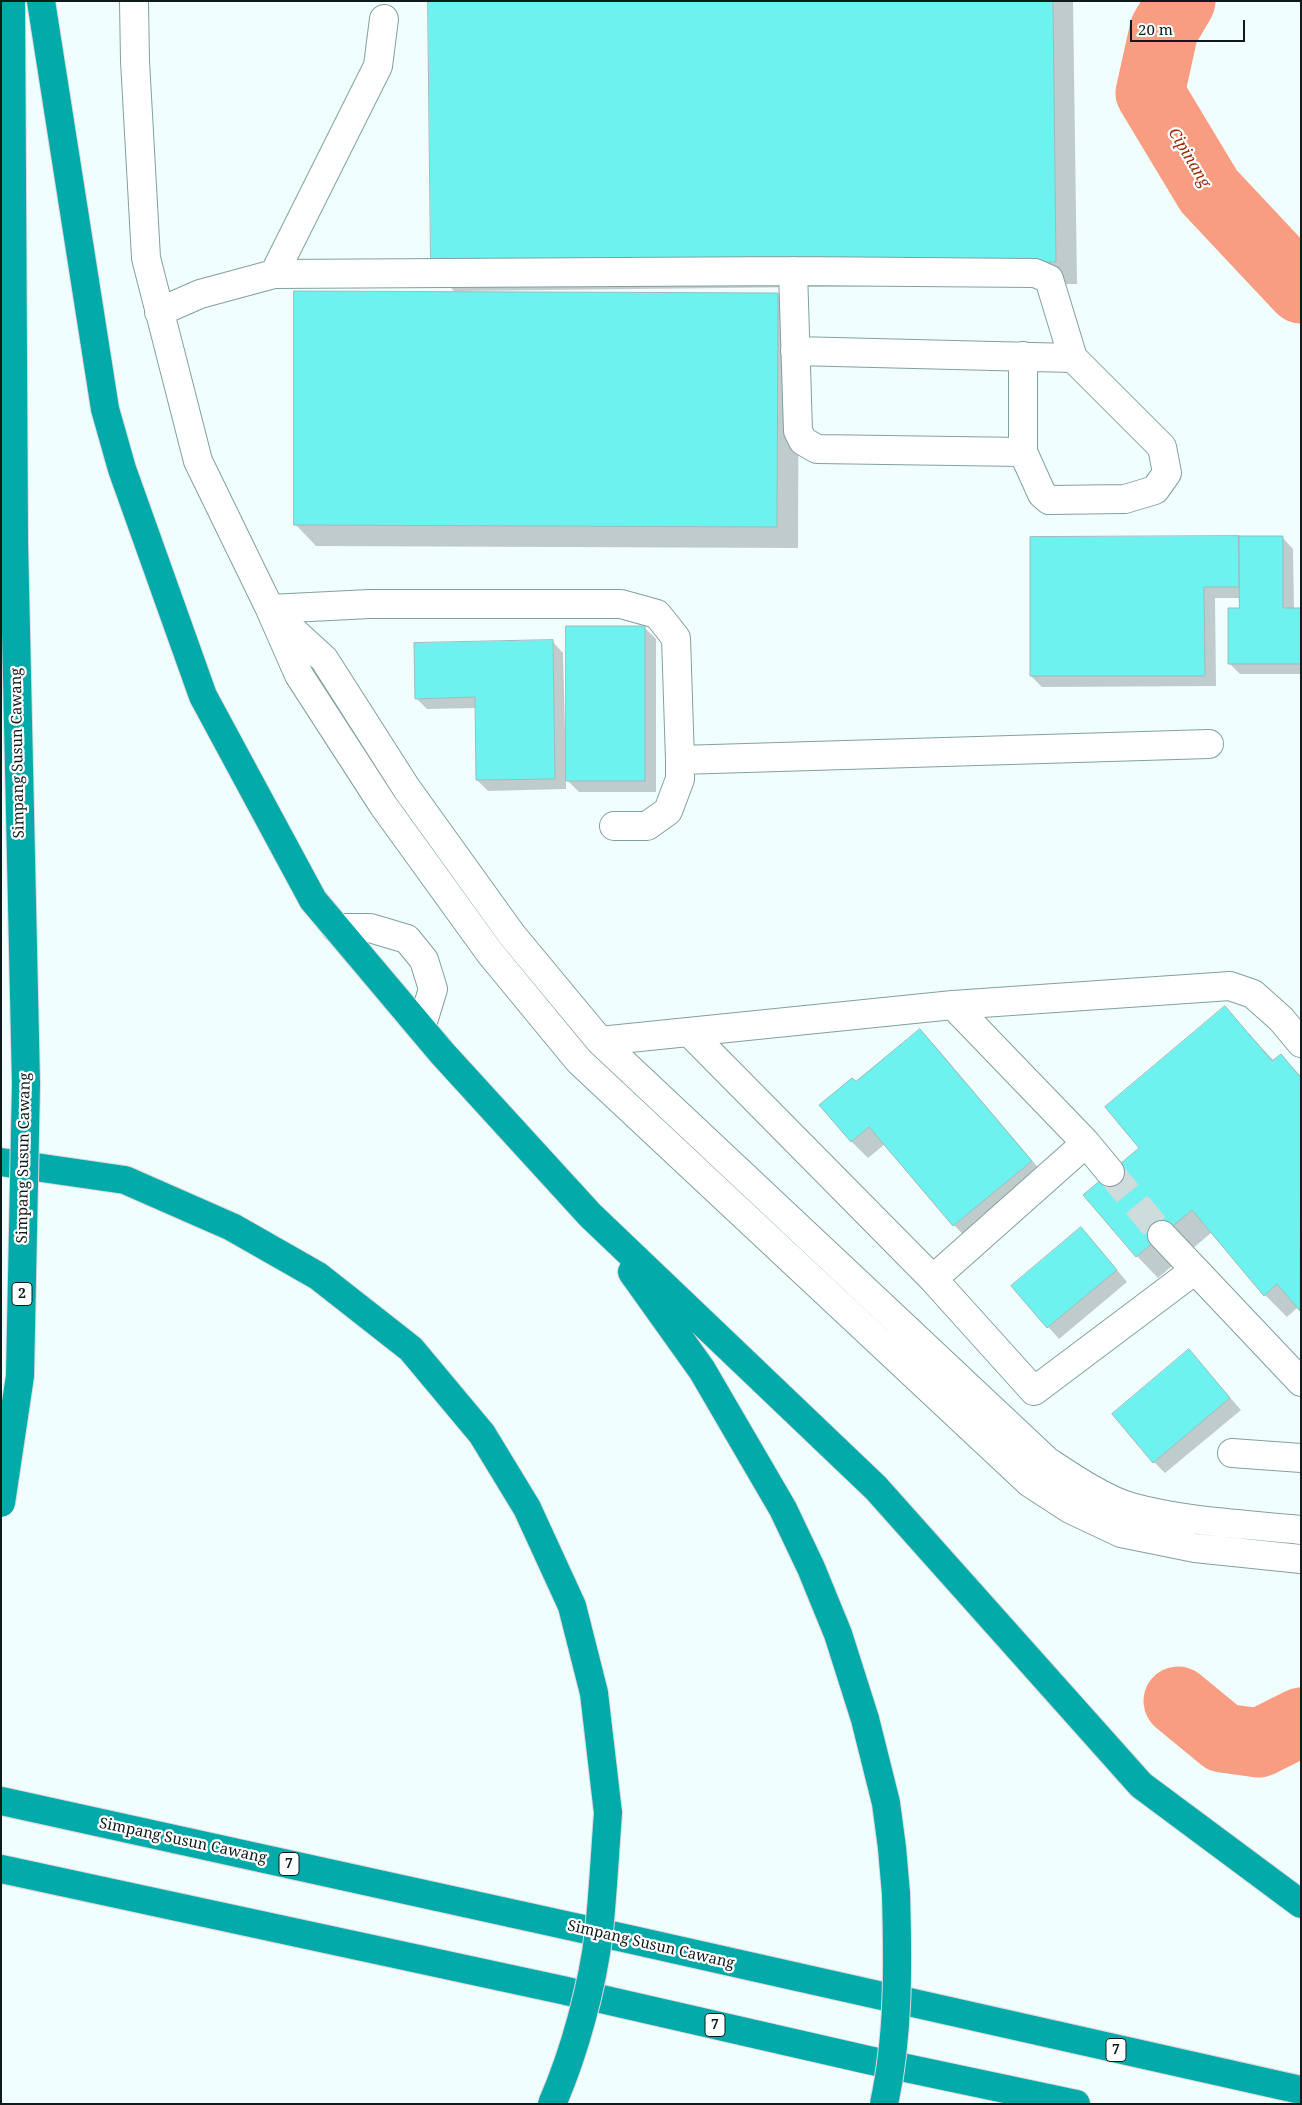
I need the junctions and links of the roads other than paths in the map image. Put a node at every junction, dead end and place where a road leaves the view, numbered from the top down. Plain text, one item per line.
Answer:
1 (11, 1) edge
2 (41, 1) edge
3 (134, 1) edge
4 (384, 19) dead end
5 (793, 271) junction
6 (274, 274) junction
7 (160, 312) junction
8 (795, 351) junction
9 (1023, 356) junction
10 (1073, 358) junction
11 (1023, 452) junction
12 (270, 609) junction
13 (1209, 744) dead end
14 (680, 760) junction
15 (614, 826) dead end
16 (336, 928) junction
17 (954, 1004) junction
18 (421, 1028) junction
19 (689, 1032) junction
20 (600, 1041) junction
21 (1301, 1043) edge
22 (1086, 1143) junction
23 (1, 1162) edge
24 (1110, 1172) tunnel mouth
25 (590, 1215) junction
26 (1162, 1235) tunnel mouth
27 (1195, 1270) junction
28 (933, 1279) junction
29 (1301, 1382) edge
30 (1232, 1453) dead end
31 (1301, 1458) edge
32 (1084, 1484) junction
33 (1, 1503) edge
34 (1070, 1509) junction
35 (1301, 1530) edge
36 (1301, 1558) edge
37 (1, 1801) edge
38 (1, 1870) edge
39 (1301, 1904) edge
40 (1301, 2090) edge
41 (552, 2104) edge
42 (884, 2104) edge
43 (1076, 2104) edge

1 - 33 highway, Simpang Susun Cawang / 2, bridge
2 - 16 highway
3 - 7 street
4 - 6 street
5 - 6 street
5 - 8 street
5 - 10 street
6 - 7 street
7 - 12 street
8 - 9 street
8 - 11 street
9 - 10 street
9 - 11 street
10 - 11 street
12 - 14 street
12 - 20 street
12 - 34 street
13 - 14 street
14 - 15 street
16 - 18 highway
16 - 18 street
17 - 19 street
17 - 21 street
17 - 22 street
18 - 25 highway
19 - 20 street
19 - 28 street
20 - 32 street
22 - 24 street
22 - 28 street
23 - 41 highway, bridge
25 - 39 highway
25 - 42 highway, bridge
26 - 27 street
27 - 28 street
27 - 29 street
30 - 31 street
32 - 34 street
32 - 35 street
34 - 36 street
37 - 40 highway, Simpang Susun Cawang / 7
38 - 43 highway, 7

